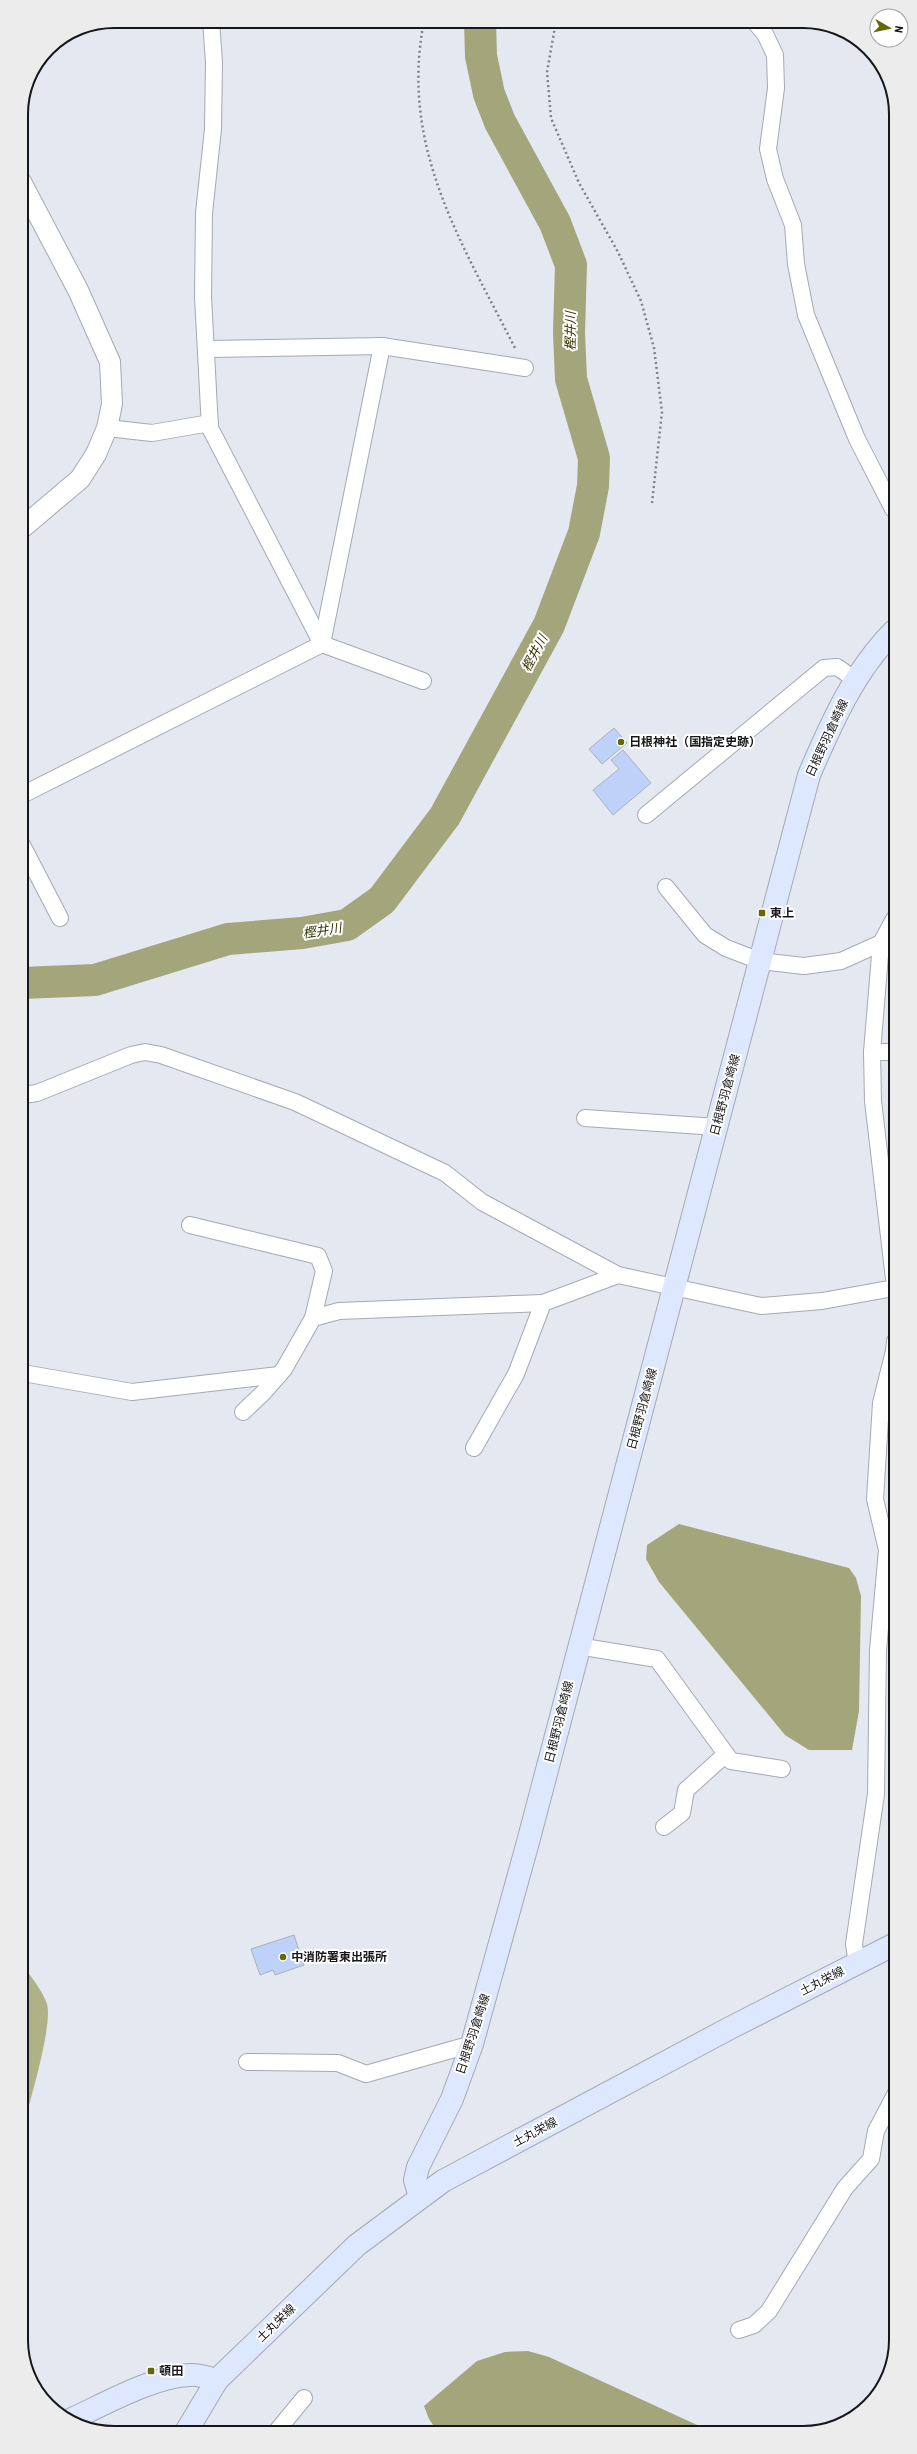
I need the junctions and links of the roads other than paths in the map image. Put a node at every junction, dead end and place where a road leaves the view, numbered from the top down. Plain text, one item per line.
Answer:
1 (212, 28) edge
2 (760, 28) edge
3 (28, 195) edge
4 (382, 346) junction
5 (206, 349) junction
6 (525, 368) road end
7 (210, 423) junction
8 (107, 428) junction
9 (889, 501) edge
10 (28, 523) edge
11 (889, 636) edge
12 (322, 644) junction
13 (856, 680) junction
14 (423, 681) dead end
15 (28, 792) edge
16 (646, 815) dead end
17 (28, 857) edge
18 (666, 887) dead end
19 (60, 918) dead end
20 (889, 928) edge
21 (881, 943) junction
22 (760, 961) junction
23 (872, 1052) junction
24 (889, 1052) edge
25 (28, 1095) edge
26 (585, 1118) dead end
27 (717, 1127) junction
28 (190, 1225) dead end
29 (889, 1233) edge
30 (618, 1275) junction
31 (675, 1288) junction
32 (889, 1289) edge
33 (543, 1303) junction
34 (313, 1318) junction
35 (889, 1371) edge
36 (28, 1374) edge
37 (279, 1375) junction
38 (243, 1412) dead end
39 (474, 1448) dead end
40 (578, 1646) junction
41 (726, 1754) junction
42 (782, 1769) dead end
43 (664, 1827) dead end
44 (889, 1947) edge
45 (857, 1964) junction
46 (472, 2044) junction
47 (247, 2062) dead end
48 (889, 2106) edge
49 (420, 2197) junction
50 (739, 2330) dead end
51 (217, 2380) junction
52 (304, 2398) dead end
53 (76, 2417) edge
54 (190, 2426) edge
55 (286, 2426) edge

1 - 5 street
2 - 9 street
3 - 8 street
4 - 5 street
4 - 6 street
4 - 12 street
5 - 7 street
7 - 8 street
7 - 12 street
8 - 10 street
11 - 13 main road, 日根野羽倉崎線
12 - 14 street
12 - 15 street
13 - 16 street
13 - 22 main road, 日根野羽倉崎線
17 - 19 street
18 - 22 street
20 - 21 street
21 - 22 street
21 - 23 street
22 - 27 main road, 日根野羽倉崎線
23 - 24 street
23 - 29 street
25 - 30 street
26 - 27 street
27 - 31 main road, 日根野羽倉崎線
28 - 34 street
30 - 31 street
30 - 33 street
31 - 32 street
31 - 40 main road, 日根野羽倉崎線
33 - 34 street
33 - 39 street
34 - 37 street
35 - 45 street
36 - 37 street
37 - 38 street
40 - 41 street
40 - 46 main road, 日根野羽倉崎線
41 - 42 street
41 - 43 street
44 - 45 main road, 土丸栄線
45 - 49 main road, 土丸栄線
46 - 47 street
46 - 49 main road, 日根野羽倉崎線
48 - 50 street
49 - 51 main road, 土丸栄線
51 - 53 main road
51 - 54 main road, 土丸栄線
52 - 55 street

